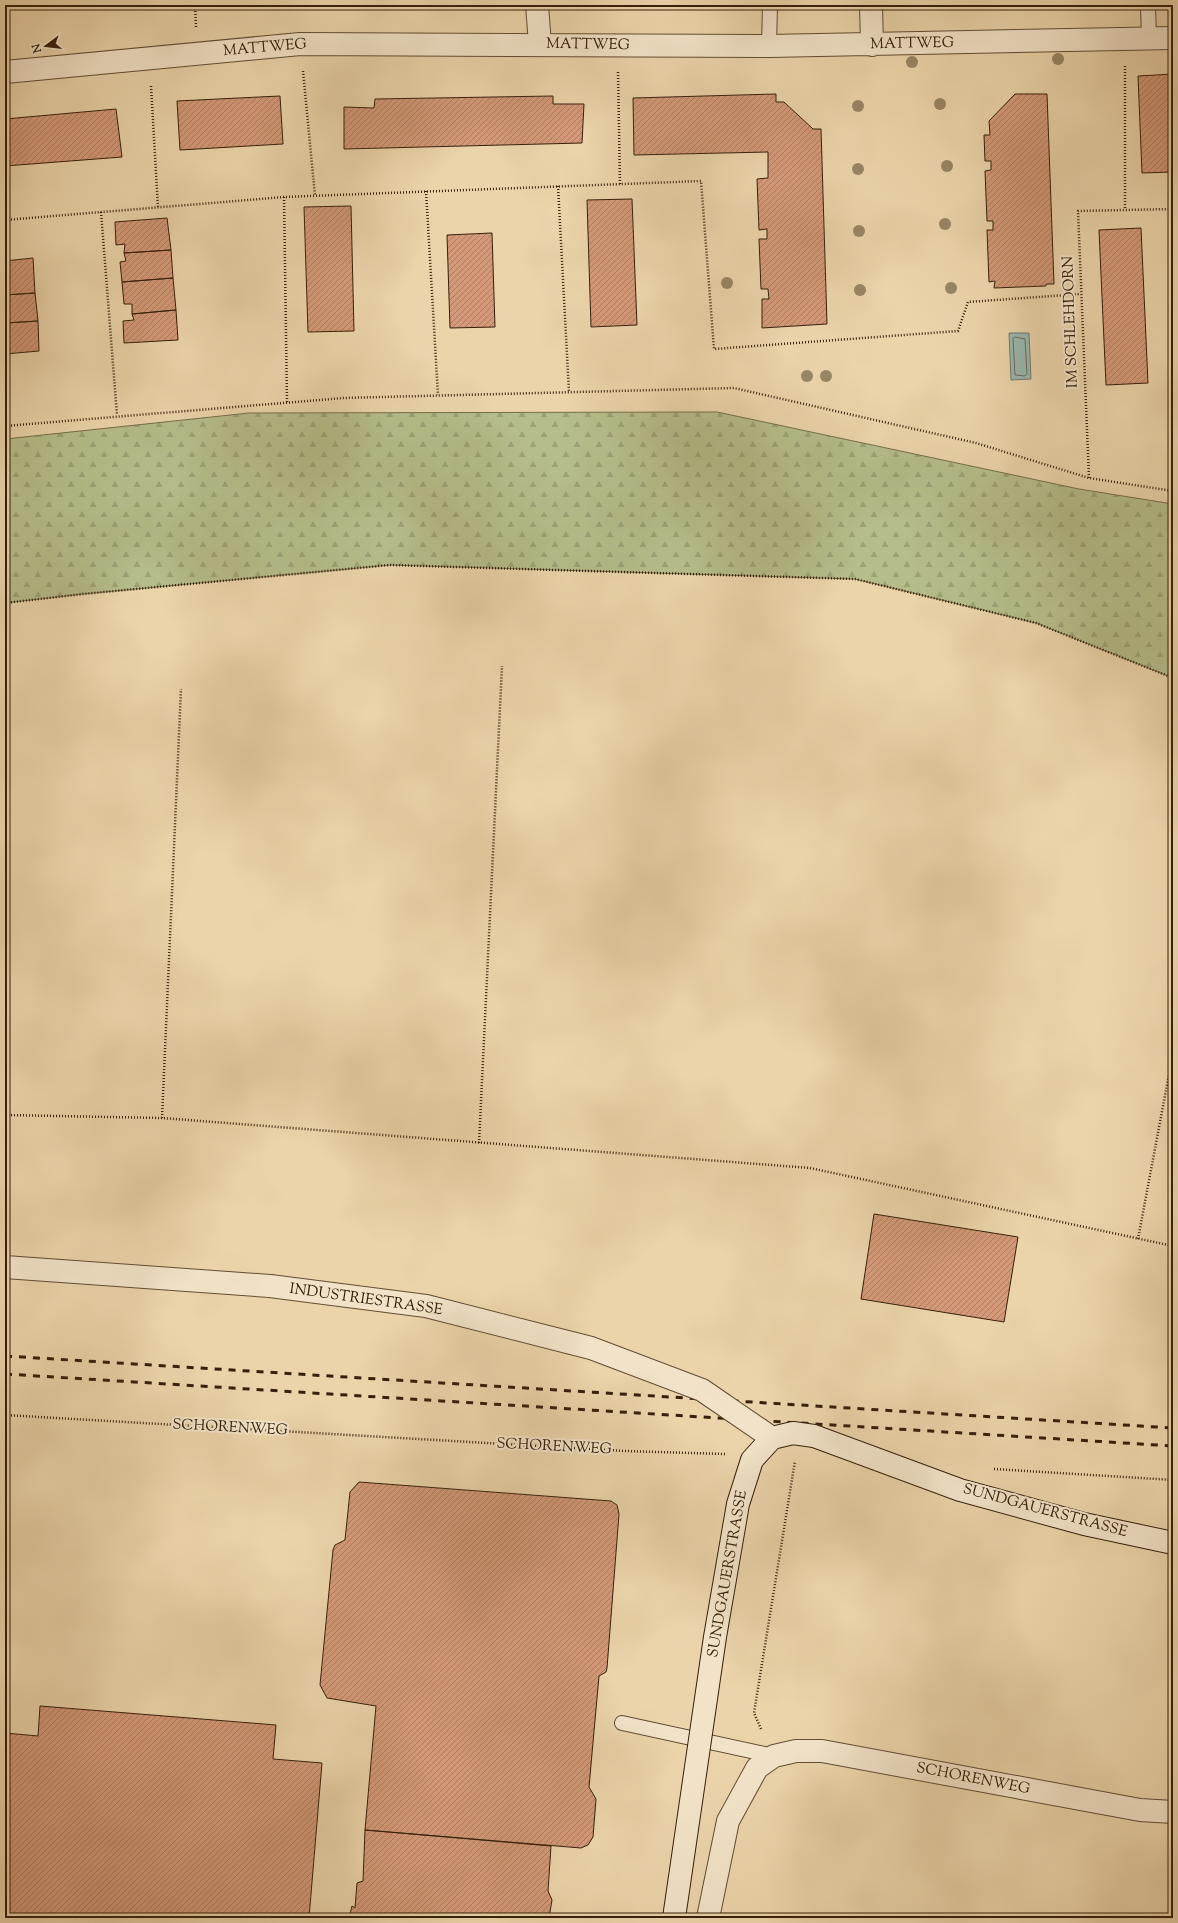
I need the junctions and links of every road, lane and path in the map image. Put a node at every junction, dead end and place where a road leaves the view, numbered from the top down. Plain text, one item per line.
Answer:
1 (537, 5) edge
2 (770, 5) edge
3 (871, 5) edge
4 (1148, 5) edge
5 (1149, 38) junction
6 (1173, 38) edge
7 (1124, 39) junction
8 (300, 44) junction
9 (540, 44) junction
10 (872, 44) junction
11 (617, 46) junction
12 (769, 46) junction
13 (150, 58) junction
14 (5, 72) edge
15 (620, 184) junction
16 (558, 186) junction
17 (426, 191) junction
18 (315, 196) junction
19 (284, 197) junction
20 (158, 207) junction
21 (1173, 209) edge
22 (1124, 210) junction
23 (101, 212) junction
24 (5, 220) edge
25 (1080, 294) junction
26 (569, 392) junction
27 (438, 395) junction
28 (286, 402) junction
29 (117, 415) junction
30 (5, 426) edge
31 (1089, 478) junction
32 (1173, 491) edge
33 (5, 603) edge
34 (502, 666) dead end
35 (1173, 678) edge
36 (181, 689) dead end
37 (1173, 1053) edge
38 (5, 1115) edge
39 (162, 1118) junction
40 (479, 1143) junction
41 (1138, 1239) junction
42 (1173, 1246) edge
43 (5, 1267) edge
44 (5, 1415) edge
45 (772, 1438) junction
46 (726, 1454) dead end
47 (796, 1456) dead end
48 (1052, 1472) dead end
49 (1173, 1480) edge
50 (1173, 1543) edge
51 (622, 1723) dead end
52 (774, 1756) junction
53 (1173, 1812) edge
54 (674, 1918) edge
55 (708, 1918) edge

1 - 9 street
2 - 12 lane
3 - 10 street
4 - 5 lane
5 - 6 street, MATTWEG
5 - 7 street, MATTWEG
7 - 10 street, MATTWEG
7 - 22 path
8 - 9 street, MATTWEG
8 - 13 street, MATTWEG
8 - 18 path
9 - 11 street, MATTWEG
10 - 12 street, MATTWEG
11 - 12 street, MATTWEG
11 - 15 path
13 - 14 street, MATTWEG
13 - 20 path
15 - 16 path
15 - 25 path
16 - 17 path
16 - 26 path
17 - 18 path
17 - 27 path
18 - 19 path
19 - 20 path
19 - 28 path
20 - 23 path
21 - 22 path, IM SCHLEHDORN
22 - 25 path, IM SCHLEHDORN
23 - 24 path
23 - 29 path
25 - 31 path, IM SCHLEHDORN
26 - 27 path
26 - 31 path
27 - 28 path
28 - 29 path
29 - 30 path
31 - 32 path
33 - 35 path
34 - 40 path
36 - 39 path
37 - 41 path
38 - 39 path
39 - 40 path
40 - 41 path
41 - 42 path
43 - 45 street, INDUSTRIESTRASSE, bridge
44 - 46 path, SCHORENWEG
45 - 50 street, SUNDGAUERSTRASSE, bridge
45 - 54 street, SUNDGAUERSTRASSE, bridge
47 - 52 path
48 - 49 path
51 - 52 lane, SCHORENWEG
52 - 53 street, SCHORENWEG
52 - 55 street, SCHORENWEG

